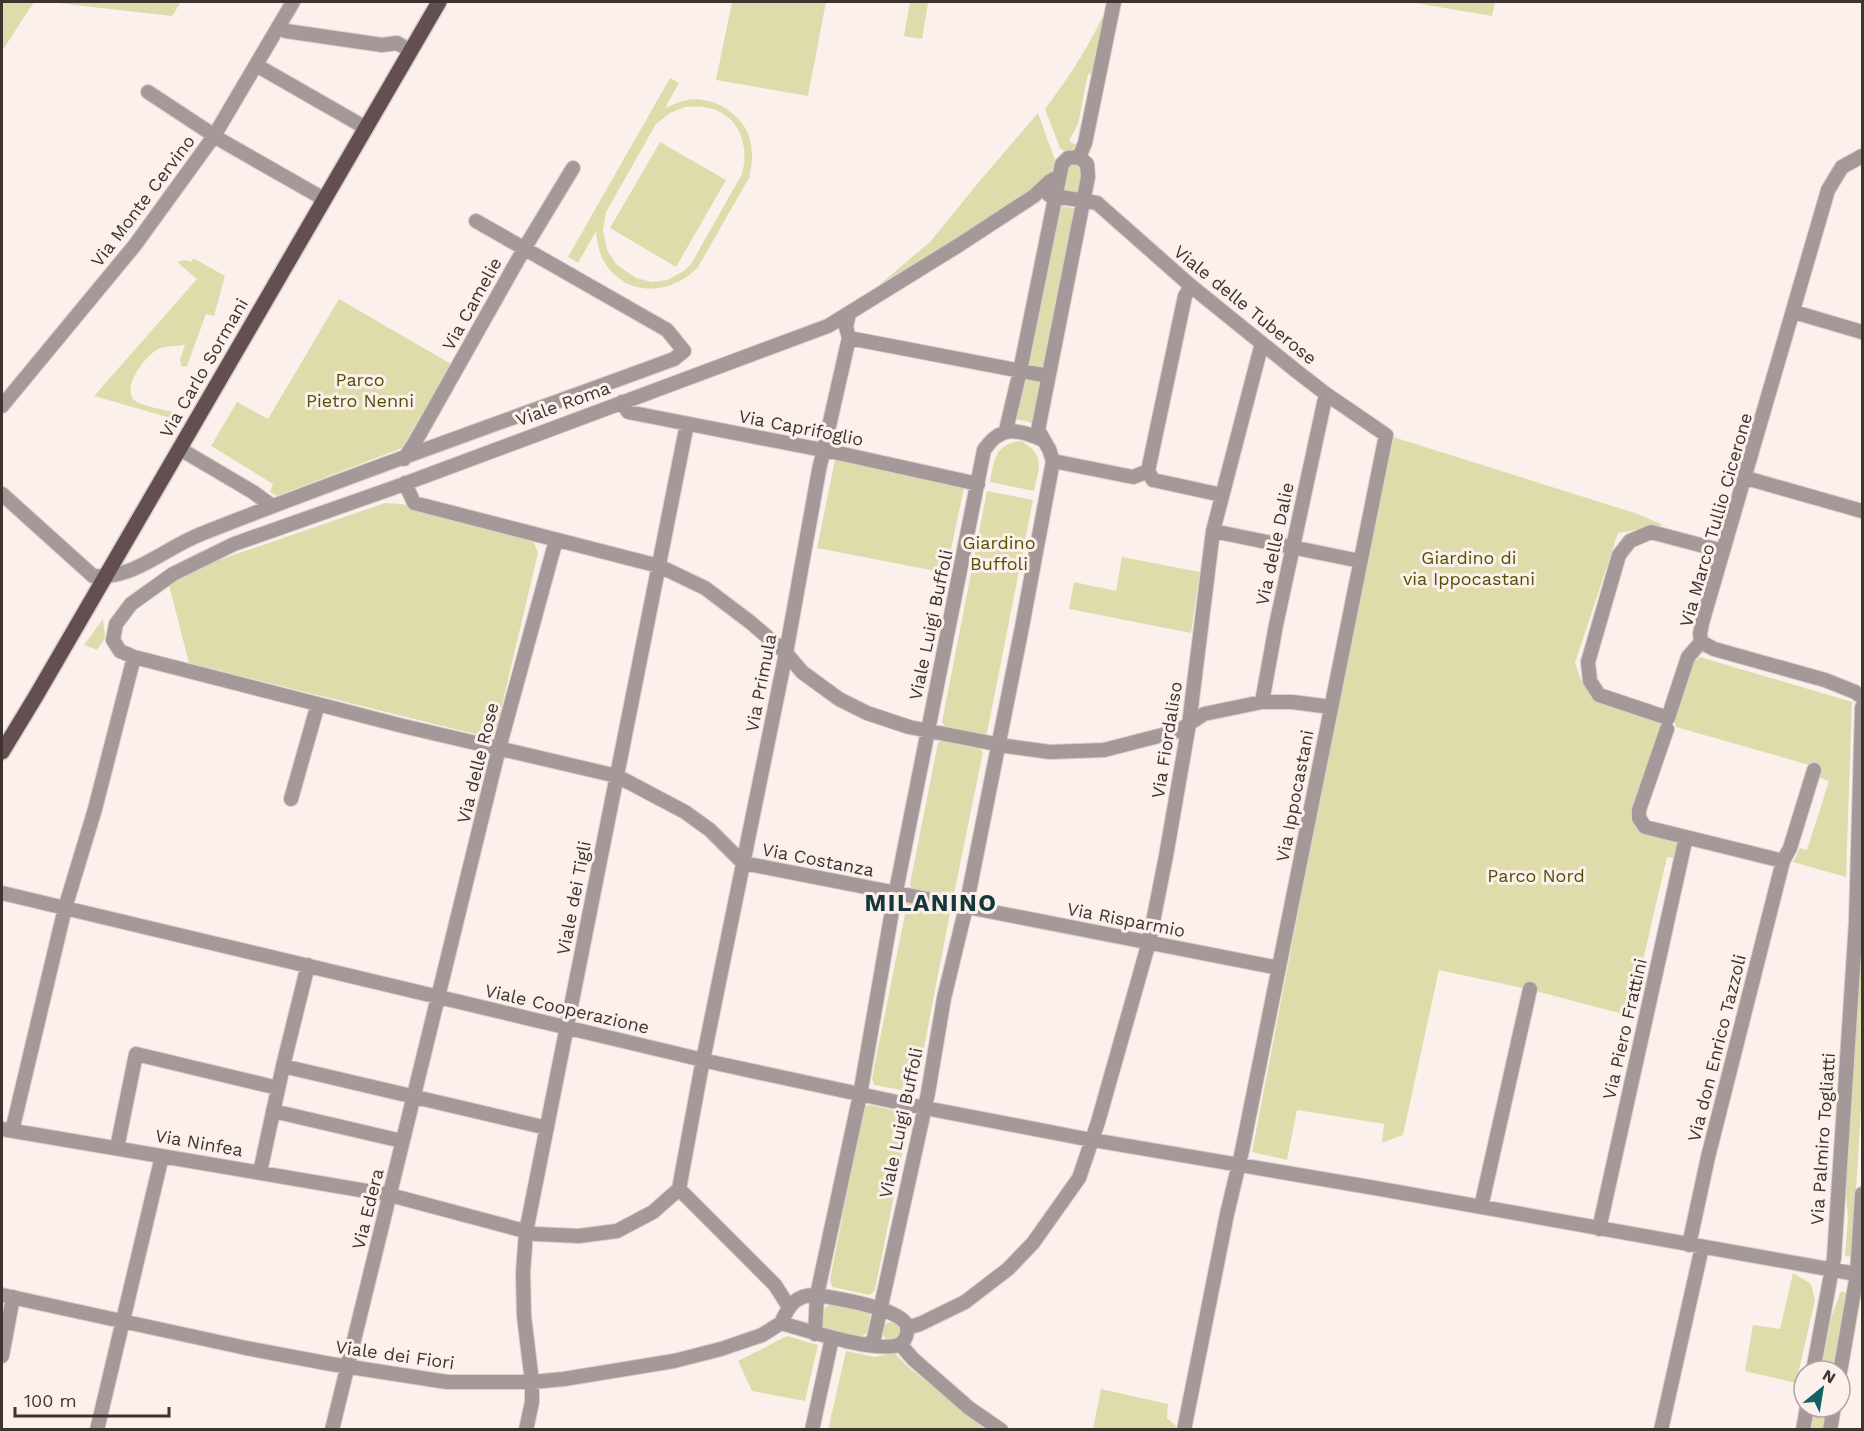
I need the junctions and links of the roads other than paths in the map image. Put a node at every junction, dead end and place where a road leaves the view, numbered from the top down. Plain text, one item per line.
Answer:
1 (293, 2) edge
2 (439, 2) edge
3 (1114, 2) edge
4 (278, 27) junction
5 (411, 51) junction
6 (256, 65) junction
7 (148, 92) dead end
8 (366, 128) junction
9 (214, 136) junction
10 (1863, 156) edge
11 (1079, 157) junction
12 (573, 168) dead end
13 (1059, 176) junction
14 (1056, 195) junction
15 (1034, 196) junction
16 (324, 200) junction
17 (1084, 200) junction
18 (476, 221) dead end
19 (524, 249) junction
20 (1191, 286) junction
21 (1794, 312) junction
22 (849, 314) junction
23 (1863, 332) edge
24 (849, 338) junction
25 (1263, 343) junction
26 (1020, 371) junction
27 (1048, 376) junction
28 (1326, 394) junction
29 (622, 402) junction
30 (2, 406) edge
31 (687, 424) junction
32 (1006, 430) junction
33 (1386, 435) joint
34 (1041, 439) junction
35 (180, 448) junction
36 (824, 450) junction
37 (397, 461) junction
38 (1053, 461) junction
39 (1148, 471) junction
40 (1746, 478) junction
41 (405, 483) junction
42 (978, 484) junction
43 (2, 494) edge
44 (1222, 495) junction
45 (272, 506) junction
46 (1863, 511) edge
47 (1213, 531) junction
48 (556, 540) junction
49 (1293, 548) junction
50 (1723, 551) junction
51 (1360, 561) junction
52 (659, 566) junction
53 (105, 577) junction
54 (1701, 642) junction
55 (786, 653) junction
56 (134, 657) junction
57 (1863, 697) edge
58 (1262, 702) junction
59 (318, 704) junction
60 (1331, 707) junction
61 (1863, 707) edge
62 (1189, 724) junction
63 (1666, 729) dead end
64 (928, 730) junction
65 (998, 744) junction
66 (499, 748) junction
67 (2, 749) edge
68 (1814, 770) dead end
69 (616, 777) junction
70 (291, 800) dead end
71 (1686, 837) junction
72 (1783, 861) junction
73 (743, 863) junction
74 (2, 892) edge
75 (1863, 893) edge
76 (896, 894) junction
77 (966, 907) junction
78 (65, 908) junction
79 (1856, 915) junction
80 (1149, 942) junction
81 (1863, 943) edge
82 (308, 965) junction
83 (1279, 968) junction
84 (1530, 989) dead end
85 (438, 997) junction
86 (567, 1027) junction
87 (704, 1059) junction
88 (283, 1066) junction
89 (278, 1088) junction
90 (860, 1095) junction
91 (413, 1097) junction
92 (925, 1108) junction
93 (273, 1111) junction
94 (546, 1128) junction
95 (7, 1130) edge
96 (1091, 1139) junction
97 (402, 1142) junction
98 (117, 1148) junction
99 (162, 1156) junction
100 (1240, 1165) junction
101 (260, 1172) junction
102 (679, 1189) junction
103 (1863, 1194) edge
104 (390, 1195) junction
105 (1481, 1207) junction
106 (1599, 1229) junction
107 (526, 1232) junction
108 (1695, 1246) junction
109 (1832, 1270) junction
110 (1860, 1275) edge
111 (818, 1295) junction
112 (7, 1296) edge
113 (789, 1307) junction
114 (880, 1310) junction
115 (123, 1321) junction
116 (781, 1323) junction
117 (907, 1328) junction
118 (815, 1334) junction
119 (832, 1338) junction
120 (869, 1345) junction
121 (896, 1345) junction
122 (2, 1356) edge
123 (1815, 1359) edge
124 (1843, 1359) edge
125 (346, 1367) junction
126 (532, 1382) junction
127 (97, 1430) edge
128 (332, 1430) edge
129 (526, 1430) edge
130 (812, 1430) edge
131 (1001, 1430) edge
132 (1184, 1430) edge
133 (1661, 1430) edge

1 - 4 street, Via Monte Cervino
2 - 5 main road, Via Carlo Sormani
3 - 11 street
4 - 5 street
4 - 6 street, Via Monte Cervino
5 - 8 main road, Via Carlo Sormani
6 - 8 street
6 - 9 street, Via Monte Cervino
7 - 9 street
8 - 16 main road, Via Carlo Sormani
9 - 16 street
9 - 30 street, Via Monte Cervino
10 - 21 street, Via Marco Tullio Cicerone
11 - 13 street, Viale Roma
11 - 17 street
12 - 19 street, Via Camelie
13 - 14 street
13 - 15 street, Viale Roma
14 - 15 street, Viale Roma
14 - 17 street, Viale delle Tuberose
14 - 26 street
15 - 22 street, Viale Roma
16 - 35 main road, Via Carlo Sormani
17 - 20 street, Viale delle Tuberose
17 - 27 street
18 - 19 street
19 - 37 street, Via Camelie
19 - 37 street, Viale Roma
20 - 25 street, Viale delle Tuberose
20 - 39 street
21 - 23 street
21 - 40 street, Via Marco Tullio Cicerone
22 - 24 street, Via Primula
22 - 29 street, Viale Roma
24 - 26 street
24 - 36 street, Via Primula
25 - 28 street, Viale delle Tuberose
25 - 44 street, Via Fiordaliso
26 - 27 street
26 - 32 street
27 - 34 street
28 - 33 street, Viale delle Tuberose
28 - 49 street, Via delle Dalie
29 - 31 street, Via Caprifoglio
29 - 41 street, Viale Roma
31 - 36 street, Via Caprifoglio
31 - 52 street, Viale dei Tigli
32 - 34 street
32 - 42 street, Viale Luigi Buffoli
33 - 51 street, Via Ippocastani
34 - 38 street
35 - 45 street
35 - 53 main road, Via Carlo Sormani
36 - 42 street, Via Caprifoglio
36 - 55 street, Via Primula
37 - 41 street
37 - 45 street, Viale Roma
38 - 39 street
38 - 65 street, Viale Luigi Buffoli
39 - 44 street
40 - 46 street
40 - 50 street, Via Marco Tullio Cicerone
41 - 48 street
41 - 56 street, Viale Roma
42 - 64 street, Viale Luigi Buffoli
43 - 53 street
44 - 47 street, Via Fiordaliso
45 - 53 street, Viale Roma
47 - 49 street
47 - 62 street, Via Fiordaliso
48 - 52 street
48 - 66 street, Via delle Rose
49 - 51 street
49 - 58 street, Via delle Dalie
50 - 54 street, Via Marco Tullio Cicerone
50 - 54 street
51 - 60 street, Via Ippocastani
52 - 55 street
52 - 69 street, Viale dei Tigli
53 - 67 main road, Via Carlo Sormani
54 - 57 street, Via Marco Tullio Cicerone
55 - 64 street
55 - 73 street, Via Primula
56 - 59 street, Via Costanza
56 - 78 street
58 - 60 street
58 - 62 street
59 - 66 street, Via Costanza
59 - 70 street
60 - 83 street, Via Ippocastani
61 - 79 street, Via Palmiro Togliatti
62 - 65 street
62 - 80 street, Via Fiordaliso
63 - 71 street
64 - 65 street
64 - 76 street, Viale Luigi Buffoli
65 - 77 street, Viale Luigi Buffoli
66 - 69 street, Via Costanza
66 - 85 street, Via delle Rose
68 - 72 street, Via don Enrico Tazzoli
69 - 73 street, Via Costanza
69 - 86 street, Viale dei Tigli
71 - 72 street
71 - 106 street, Via Piero Frattini
72 - 108 street, Via don Enrico Tazzoli
73 - 76 street, Via Costanza
73 - 87 street, Via Primula
74 - 78 street, Viale Cooperazione
75 - 79 street, Via Palmiro Togliatti
76 - 77 street
76 - 90 street, Viale Luigi Buffoli
77 - 80 street, Via Risparmio
77 - 92 street, Viale Luigi Buffoli
78 - 82 street, Viale Cooperazione
78 - 95 street
79 - 81 street
79 - 109 street, Via Palmiro Togliatti
80 - 83 street, Via Risparmio
80 - 96 street, Via Fiordaliso
82 - 85 street, Viale Cooperazione
82 - 88 street
83 - 100 street, Via Ippocastani
84 - 105 street
85 - 86 street, Viale Cooperazione
85 - 91 street, Via Edera
86 - 87 street, Viale Cooperazione
86 - 94 street, Viale dei Tigli
87 - 90 street, Viale Cooperazione
87 - 102 street, Via Primula
88 - 89 street
88 - 91 street
89 - 93 street
89 - 98 street
90 - 92 street, Viale Cooperazione
90 - 111 street, Viale Luigi Buffoli
91 - 94 street
91 - 97 street, Via Edera
92 - 96 street, Viale Cooperazione
92 - 114 street, Viale Luigi Buffoli
93 - 97 street
93 - 101 street
94 - 107 street, Viale dei Tigli
95 - 98 street, Via Ninfea
96 - 100 street, Viale Cooperazione
96 - 117 street, Via Fiordaliso
97 - 104 street, Via Edera
98 - 99 street, Via Ninfea
99 - 101 street, Via Ninfea
99 - 115 street
100 - 105 street, Viale Cooperazione
100 - 132 street, Via Ippocastani
101 - 104 street, Via Ninfea
102 - 107 street, Via Ninfea
102 - 113 street
103 - 110 street
104 - 107 street, Via Ninfea
104 - 125 street, Via Edera
105 - 106 street, Viale Cooperazione
106 - 108 street, Viale Cooperazione
107 - 126 street, Viale dei Tigli
108 - 109 street, Viale Cooperazione
108 - 133 street, Via don Enrico Tazzoli
109 - 110 street, Viale Cooperazione
109 - 123 street, Via Palmiro Togliatti
110 - 124 street
111 - 113 street
111 - 114 street
111 - 118 street, Viale Luigi Buffoli
112 - 115 street, Viale dei Fiori
112 - 122 street
113 - 116 street
114 - 117 street
114 - 120 street, Viale Luigi Buffoli
115 - 125 street, Viale dei Fiori
115 - 127 street
116 - 118 street
116 - 126 street, Viale dei Fiori
117 - 121 street
118 - 119 street
119 - 120 street
119 - 130 street
120 - 121 street
121 - 131 street
125 - 126 street, Viale dei Fiori
125 - 128 street, Via Edera
126 - 129 street, Viale dei Tigli

